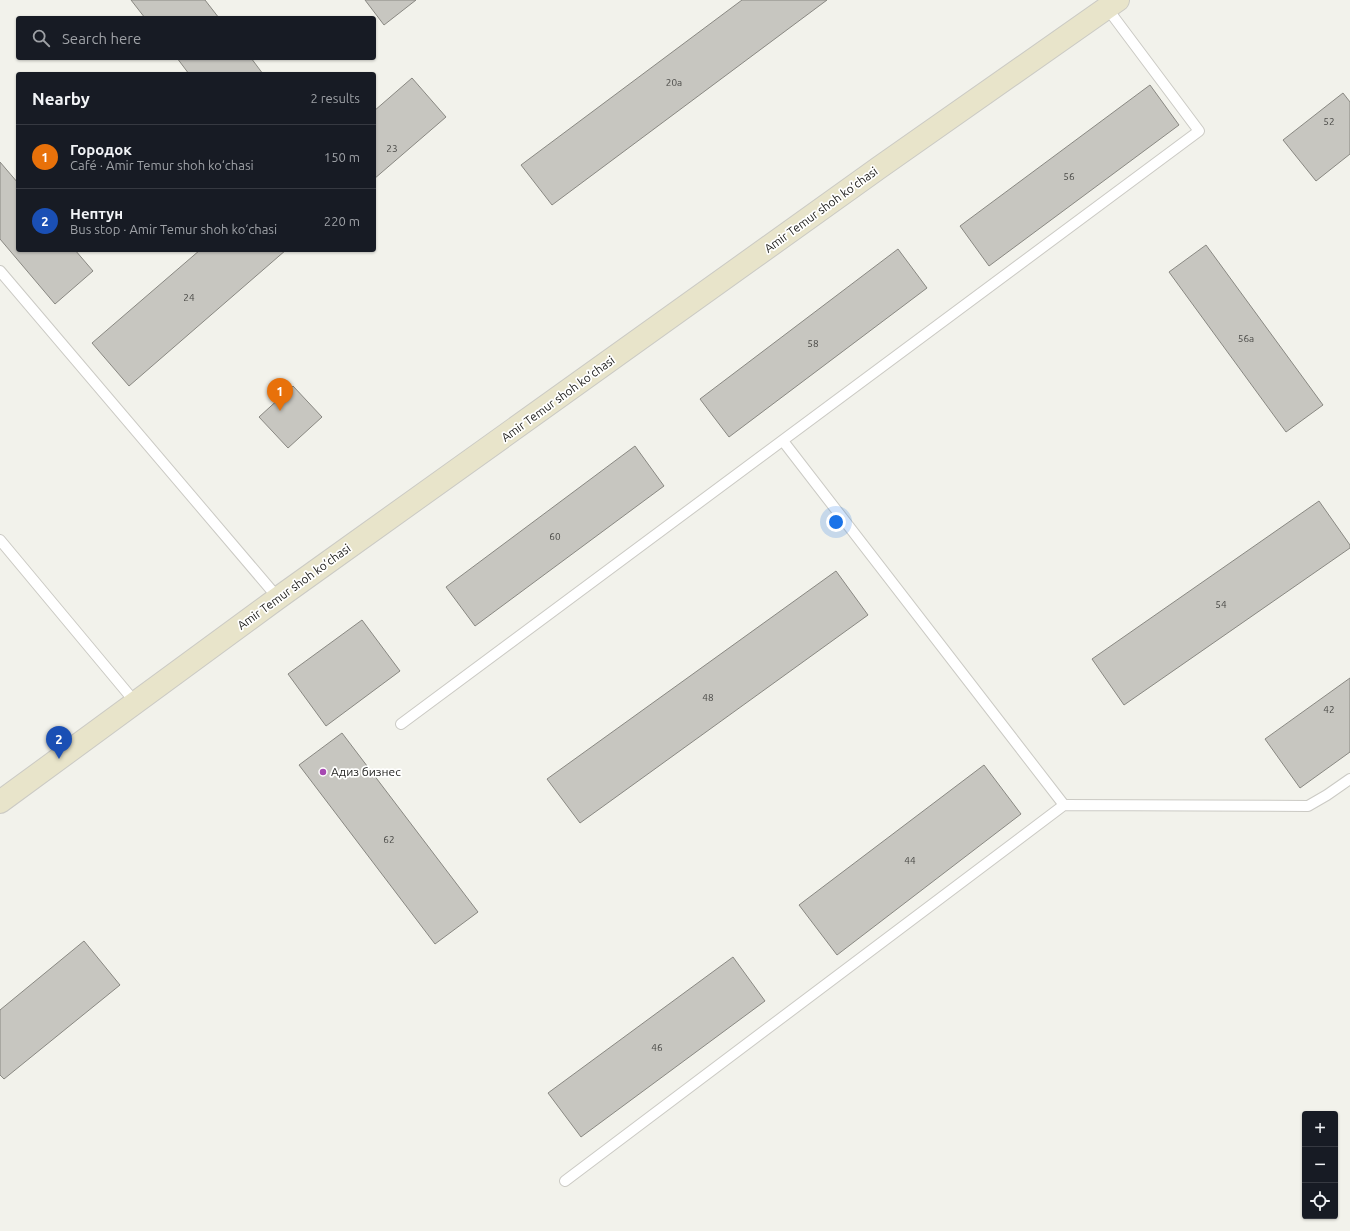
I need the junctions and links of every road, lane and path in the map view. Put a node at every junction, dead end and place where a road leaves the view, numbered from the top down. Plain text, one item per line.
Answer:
1 (1113, 4) edge
2 (0, 271) edge
3 (783, 440) junction
4 (0, 540) edge
5 (278, 598) junction
6 (135, 702) junction
7 (402, 724) dead end
8 (1350, 779) edge
9 (0, 802) edge
10 (1064, 805) junction
11 (565, 1181) dead end

1 - 3 lane
1 - 5 main road, Amir Temur shoh ko‘chasi
2 - 5 lane
3 - 7 lane
3 - 10 lane
4 - 6 lane
5 - 6 main road, Amir Temur shoh ko‘chasi
6 - 9 main road, Amir Temur shoh ko‘chasi
8 - 10 lane
10 - 11 lane

